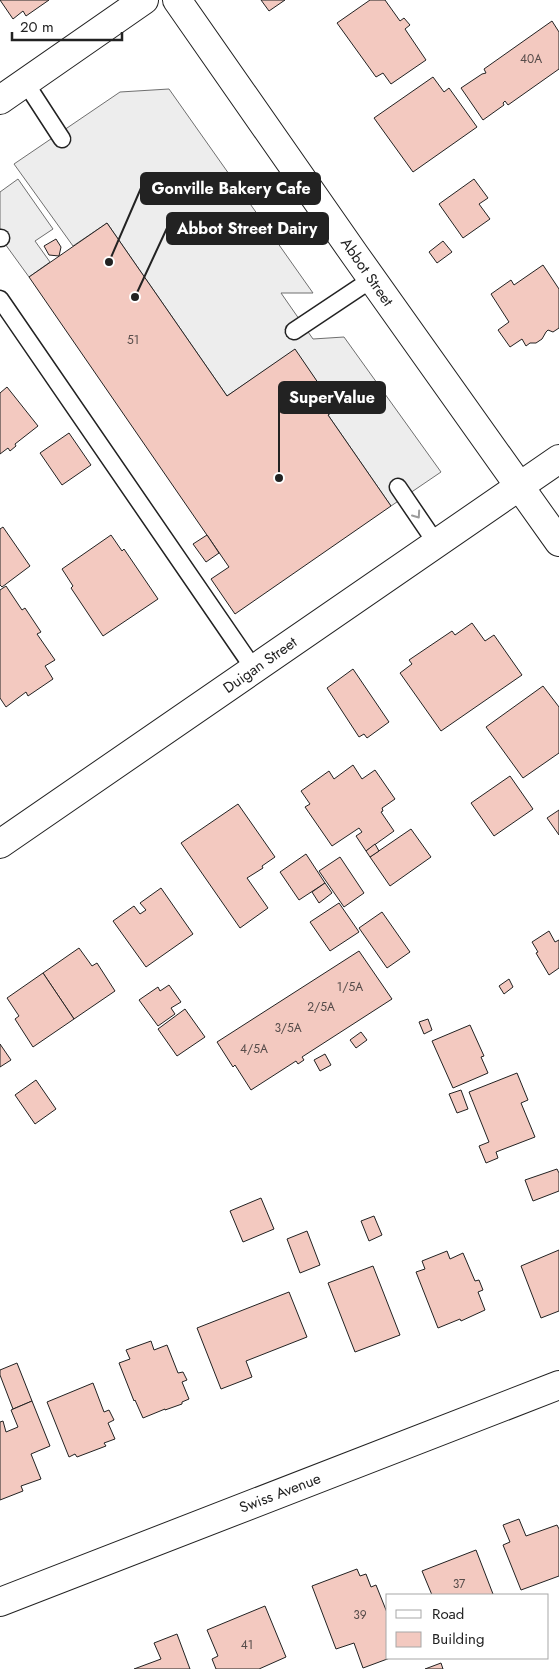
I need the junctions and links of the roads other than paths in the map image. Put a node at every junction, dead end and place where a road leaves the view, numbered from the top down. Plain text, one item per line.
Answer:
1 (144, 0) edge
2 (177, 0) edge
3 (25, 82) junction
4 (0, 100) edge
5 (62, 140) dead end
6 (372, 279) junction
7 (0, 299) edge
8 (294, 331) dead end
9 (559, 459) edge
10 (519, 486) junction
11 (398, 487) dead end
12 (559, 542) edge
13 (436, 543) junction
14 (254, 669) junction
15 (0, 844) edge
16 (559, 1385) edge
17 (0, 1602) edge

1 - 3 street
2 - 6 street, Abbot Street
3 - 4 street
3 - 5 lane
6 - 8 lane
6 - 10 street, Abbot Street
7 - 14 lane
9 - 10 street, Duigan Street
10 - 12 street, Abbot Street
10 - 13 street, Duigan Street
11 -> 13 lane
13 - 14 street, Duigan Street
14 - 15 street, Duigan Street
16 - 17 street, Swiss Avenue

